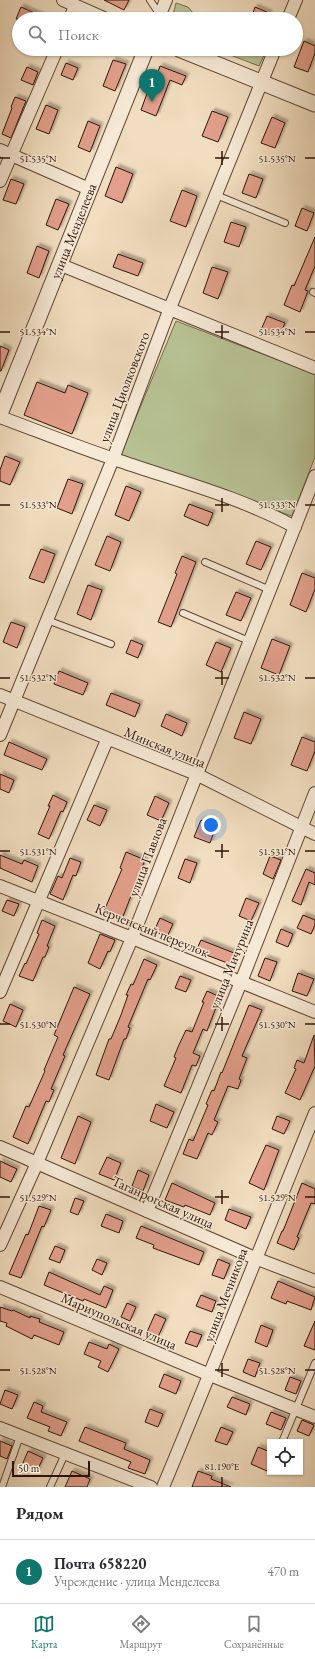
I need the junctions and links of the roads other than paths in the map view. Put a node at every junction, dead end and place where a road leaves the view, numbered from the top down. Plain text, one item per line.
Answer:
1 (63, 0) edge
2 (150, 0) edge
3 (166, 0) edge
4 (296, 0) edge
5 (75, 6) junction
6 (73, 12) edge
7 (89, 12) edge
8 (156, 12) edge
9 (161, 12) edge
10 (291, 12) edge
11 (54, 56) edge
12 (143, 56) edge
13 (197, 56) edge
14 (272, 56) edge
15 (261, 82) junction
16 (315, 104) edge
17 (0, 150) edge
18 (12, 155) junction
19 (0, 181) edge
20 (89, 189) junction
21 (216, 195) junction
22 (285, 223) dead end
23 (61, 265) junction
24 (170, 308) junction
25 (315, 368) edge
26 (0, 415) edge
27 (113, 459) junction
28 (315, 476) edge
29 (295, 527) junction
30 (205, 562) dead end
31 (270, 590) junction
32 (182, 613) dead end
33 (47, 620) junction
34 (249, 641) junction
35 (111, 644) dead end
36 (0, 695) edge
37 (14, 700) junction
38 (0, 735) edge
39 (107, 740) junction
40 (196, 774) junction
41 (315, 793) edge
42 (301, 828) junction
43 (315, 834) edge
44 (0, 886) edge
45 (37, 902) junction
46 (132, 938) junction
47 (240, 982) junction
48 (0, 992) edge
49 (315, 1012) edge
50 (315, 1113) edge
51 (0, 1148) edge
52 (38, 1163) junction
53 (147, 1211) junction
54 (0, 1245) edge
55 (255, 1258) junction
56 (315, 1281) edge
57 (0, 1287) edge
58 (315, 1363) edge
59 (210, 1375) junction
60 (295, 1409) junction
61 (315, 1417) edge
62 (0, 1428) edge
63 (20, 1436) junction
64 (283, 1439) edge
65 (65, 1454) junction
66 (2, 1487) edge
67 (50, 1487) edge
68 (151, 1487) edge
69 (163, 1487) edge

1 - 5 street
2 - 8 lane
3 - 9 street
4 - 10 street
5 - 6 street
5 - 7 street
11 - 18 street
12 - 20 street, улица Менделеева
13 - 15 street
14 - 15 street, улица Циолковского
15 - 16 street
15 - 21 street, улица Циолковского
17 - 18 street
18 - 19 street
18 - 20 street
20 - 23 street, улица Менделеева
21 - 22 lane
21 - 24 street, улица Циолковского
23 - 24 street
23 - 26 street, улица Менделеева
24 - 25 street
24 - 27 street, улица Циолковского
26 - 27 street
27 - 29 street
27 - 33 street, улица Циолковского
28 - 29 street, улица Павлова
29 - 31 street, улица Павлова
30 - 31 lane
31 - 34 street, улица Павлова
32 - 34 lane
33 - 35 lane
33 - 37 street, улица Циолковского
34 - 40 street, улица Павлова
36 - 37 street, Минская улица
37 - 38 street, улица Циолковского
37 - 39 street, Минская улица
39 - 40 street, Минская улица
39 - 45 street
40 - 42 street, Минская улица
40 - 46 street, улица Павлова
41 - 42 street, улица Мичурина
42 - 43 street, Минская улица
42 - 47 street, улица Мичурина
44 - 45 street, Керченский переулок
45 - 46 street, Керченский переулок
45 - 48 street
46 - 47 street, Керченский переулок
46 - 52 street, улица Павлова
47 - 49 street, Керченский переулок
47 - 53 street, улица Мичурина
50 - 55 street, улица Мечникова
51 - 52 street, Таганрогская улица
52 - 53 street, Таганрогская улица
52 - 54 street, улица Павлова
53 - 55 street, Таганрогская улица
55 - 56 street, Таганрогская улица
55 - 59 street, улица Мечникова
57 - 59 street, Мариупольская улица
58 - 60 lane
59 - 60 street, Мариупольская улица
59 - 69 street, улица Мечникова
60 - 61 street, Мариупольская улица
60 - 64 lane
62 - 63 street
63 - 65 street
63 - 66 lane
65 - 67 lane
65 - 68 street

